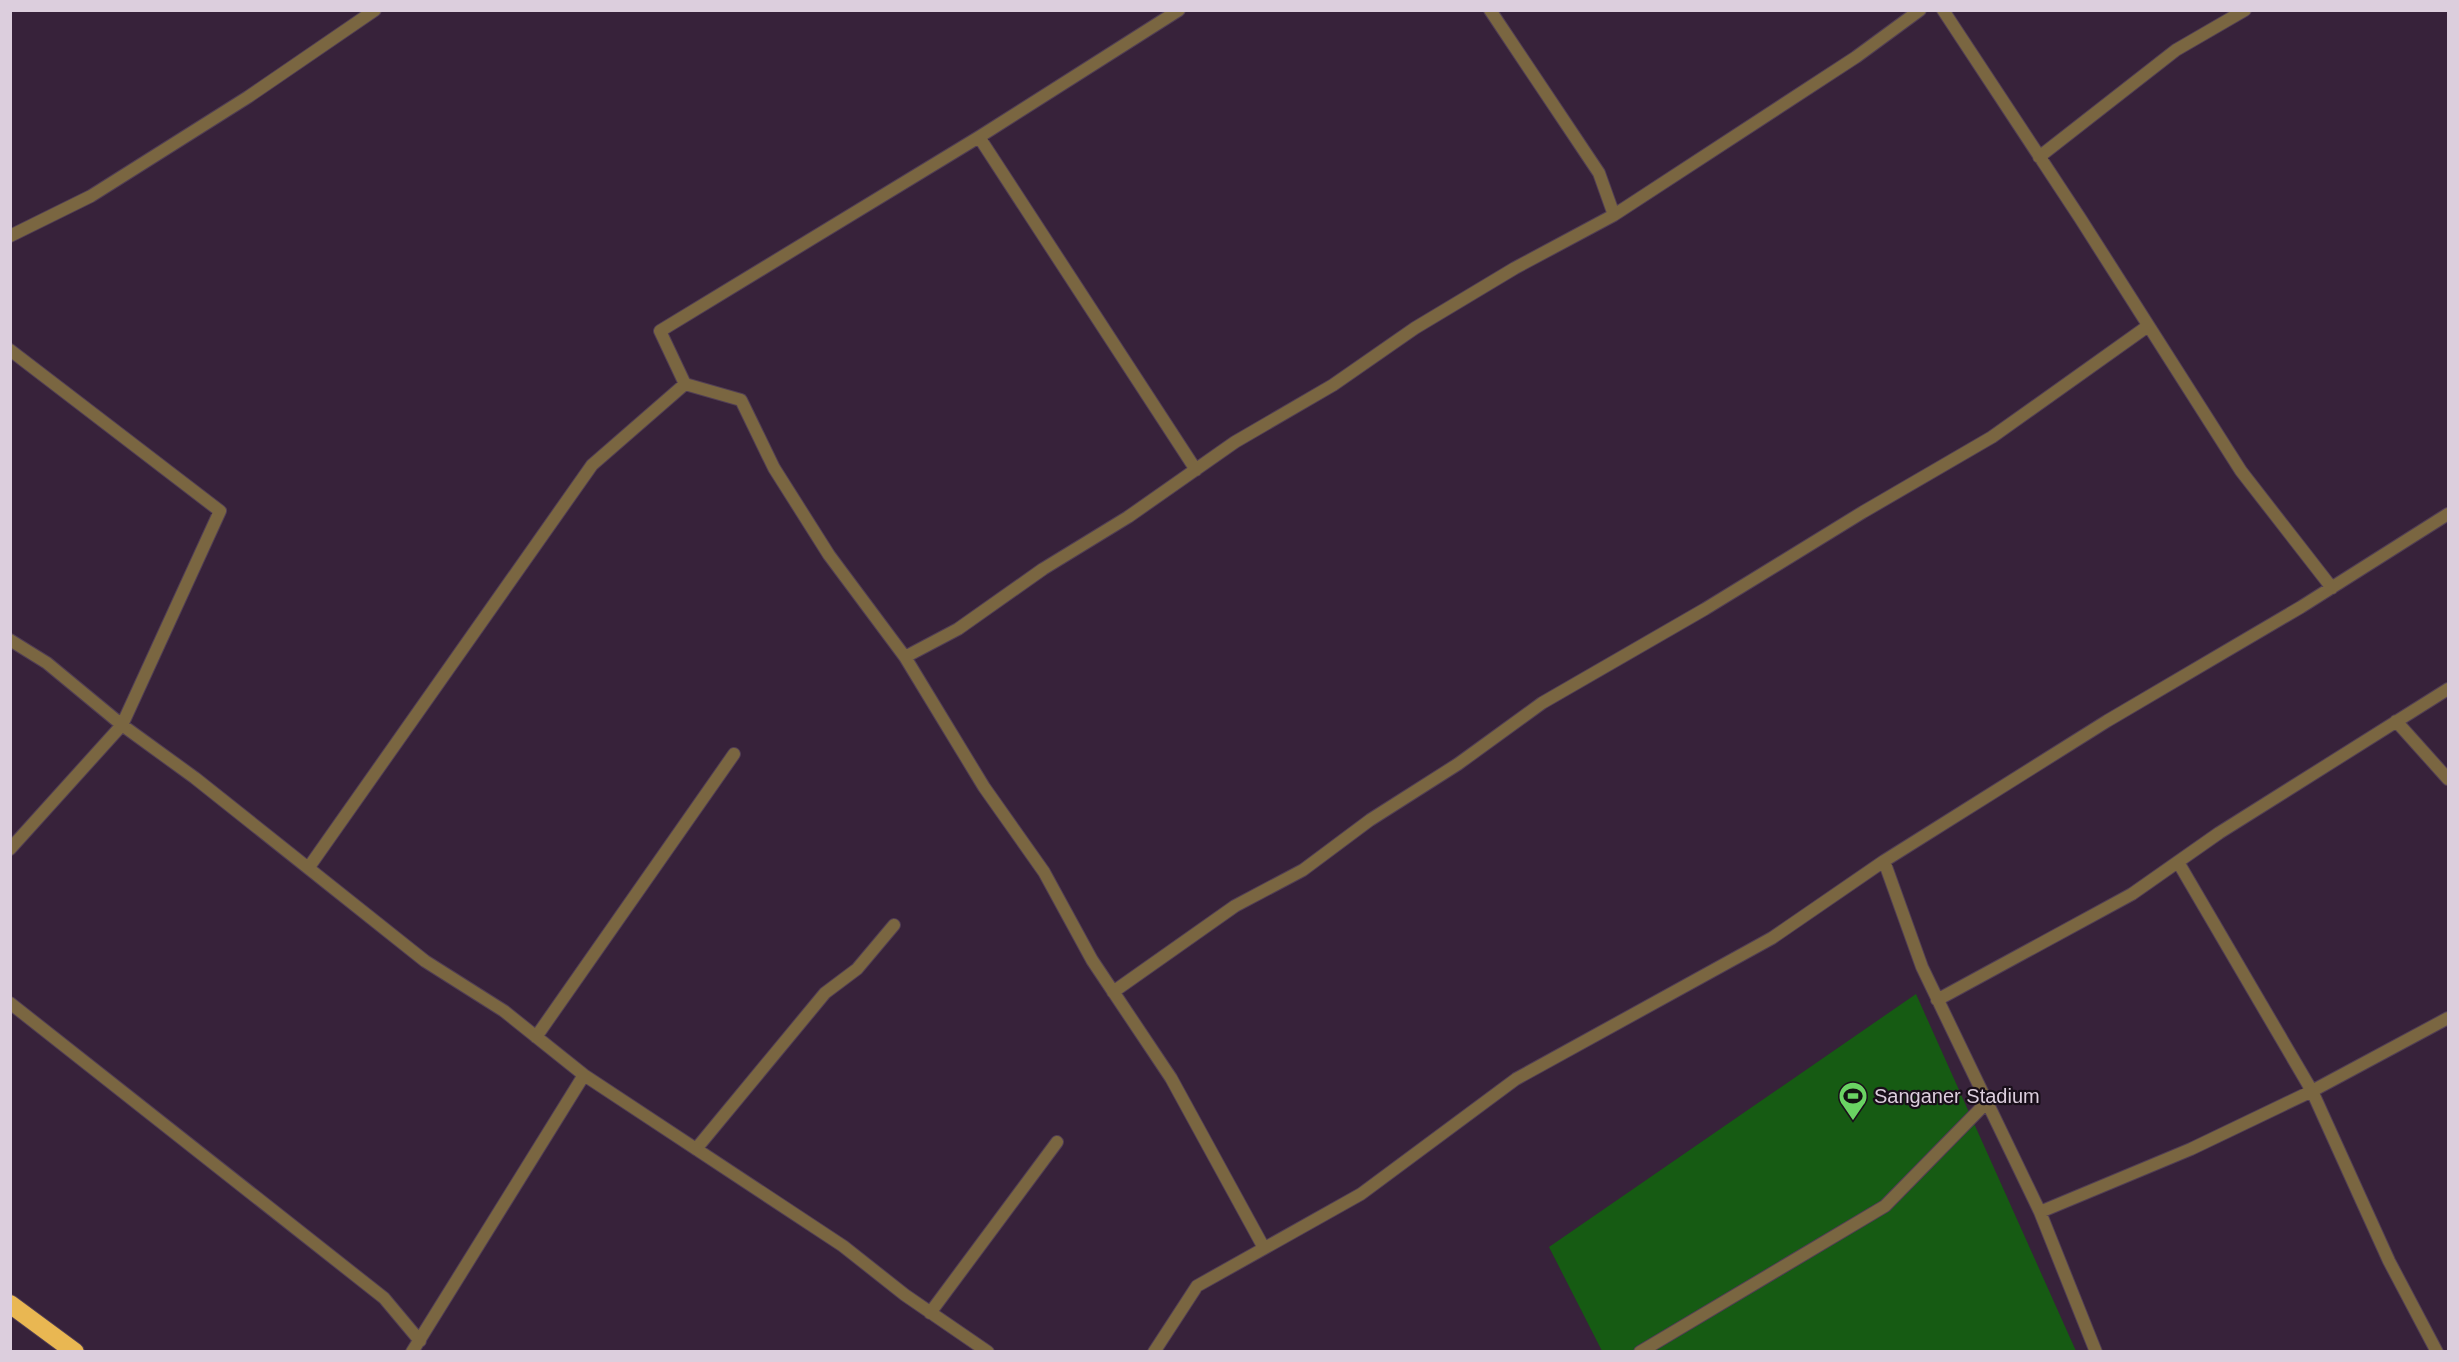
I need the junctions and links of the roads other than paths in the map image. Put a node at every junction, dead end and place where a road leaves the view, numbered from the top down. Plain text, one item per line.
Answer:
1 (375, 10) edge
2 (1179, 10) edge
3 (1490, 10) edge
4 (1920, 10) edge
5 (1943, 10) edge
6 (2245, 10) edge
7 (979, 136) junction
8 (2039, 157) junction
9 (1614, 215) junction
10 (10, 236) edge
11 (2148, 326) junction
12 (10, 350) edge
13 (685, 384) junction
14 (1196, 470) junction
15 (2448, 514) edge
16 (2332, 588) junction
17 (10, 640) edge
18 (905, 657) junction
19 (2448, 688) edge
20 (2396, 721) junction
21 (122, 725) junction
22 (734, 754) dead end
23 (2448, 779) edge
24 (10, 849) edge
25 (1884, 861) junction
26 (2178, 862) junction
27 (309, 867) junction
28 (894, 925) dead end
29 (1113, 992) junction
30 (1937, 1000) junction
31 (10, 1002) edge
32 (2448, 1018) edge
33 (537, 1037) junction
34 (584, 1075) junction
35 (2313, 1090) junction
36 (1987, 1102) junction
37 (1057, 1142) dead end
38 (696, 1149) junction
39 (2040, 1212) junction
40 (1264, 1248) junction
41 (10, 1304) edge
42 (930, 1313) junction
43 (416, 1346) edge
44 (72, 1351) edge
45 (988, 1352) edge
46 (1154, 1352) edge
47 (1640, 1352) edge
48 (2096, 1352) edge
49 (2437, 1352) edge

1 - 10 street
2 - 7 street
3 - 9 street
4 - 9 street
5 - 8 street
6 - 8 street
7 - 13 street
7 - 14 street
8 - 11 street
9 - 14 street
11 - 16 street
11 - 29 street
12 - 21 street
13 - 18 street
13 - 27 street
14 - 18 street
15 - 16 street
16 - 25 street
17 - 21 street
18 - 29 street
19 - 20 street
20 - 23 street
20 - 26 street
21 - 24 street
21 - 27 street
22 - 33 street
25 - 30 street
25 - 40 street
26 - 30 street
26 - 35 street
27 - 33 street
28 - 38 street
29 - 40 street
30 - 36 street
31 - 43 street
32 - 35 street
33 - 34 street
34 - 38 street
34 - 43 street
35 - 39 street
35 - 49 street
36 - 39 street
36 - 47 street
37 - 42 street
38 - 42 street
39 - 48 street
40 - 46 street
41 - 44 highway
42 - 45 street

